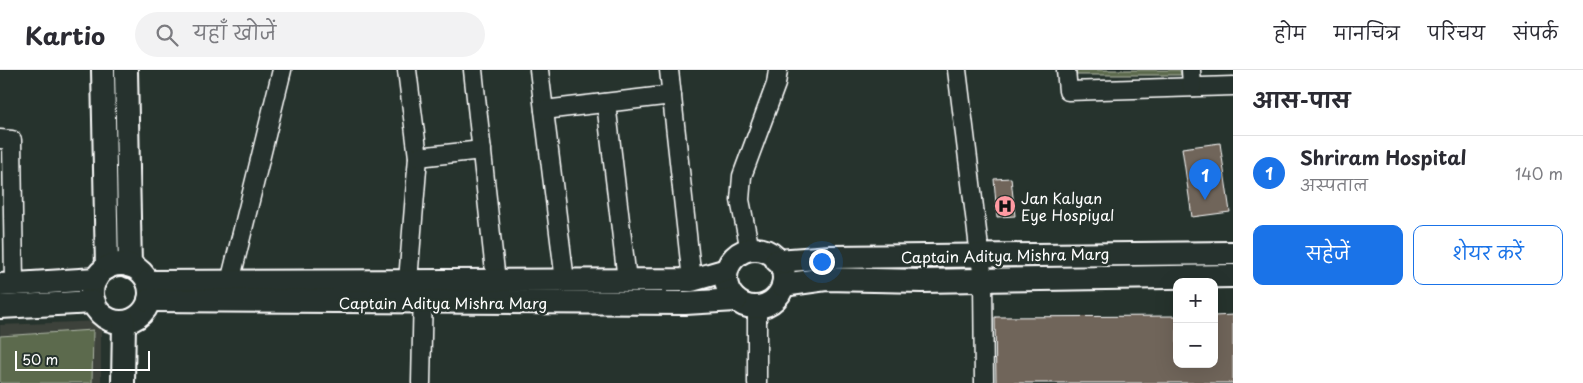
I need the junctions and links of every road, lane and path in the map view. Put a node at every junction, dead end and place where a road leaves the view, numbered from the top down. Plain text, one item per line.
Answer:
1 (103, 70) edge
2 (126, 70) edge
3 (282, 70) edge
4 (406, 70) edge
5 (473, 70) edge
6 (539, 70) edge
7 (669, 70) edge
8 (778, 70) edge
9 (957, 70) edge
10 (1066, 70) edge
11 (1192, 78) edge
12 (1233, 86) edge
13 (672, 95) junction
14 (606, 103) junction
15 (544, 110) junction
16 (0, 139) edge
17 (482, 150) junction
18 (418, 157) junction
19 (750, 250) junction
20 (1233, 253) edge
21 (980, 256) junction
22 (777, 261) junction
23 (130, 266) junction
24 (727, 270) junction
25 (102, 273) junction
26 (1233, 276) edge
27 (565, 280) junction
28 (627, 280) junction
29 (692, 280) junction
30 (983, 280) junction
31 (496, 281) junction
32 (230, 282) junction
33 (7, 285) edge
34 (783, 285) junction
35 (149, 291) junction
36 (415, 291) junction
37 (94, 302) junction
38 (747, 304) junction
39 (0, 307) edge
40 (124, 322) junction
41 (124, 383) edge
42 (421, 383) edge
43 (757, 383) edge
44 (984, 383) edge

1 - 25 street
2 - 23 street
3 - 32 street
4 - 18 street
5 - 17 street
6 - 15 street
7 - 13 street
8 - 19 street
9 - 21 street
10 - 11 street
11 - 12 street
13 - 14 street
13 - 29 street
14 - 15 street
14 - 28 street
15 - 27 street
16 - 33 street
17 - 18 street
17 - 31 street
18 - 36 street
19 - 22 street
19 - 24 street
20 - 21 street, Captain Aditya Mishra Marg
21 - 22 street, Captain Aditya Mishra Marg
21 - 30 street
22 - 34 street
23 - 25 street
23 - 35 street
24 - 29 street, Captain Aditya Mishra Marg
24 - 38 street
25 - 33 street
25 - 37 street
26 - 30 street, Captain Aditya Mishra Marg
27 - 28 street, Captain Aditya Mishra Marg
27 - 31 street, Captain Aditya Mishra Marg
28 - 29 street, Captain Aditya Mishra Marg
30 - 34 street, Captain Aditya Mishra Marg
30 - 44 street
31 - 36 street, Captain Aditya Mishra Marg
32 - 35 street, Captain Aditya Mishra Marg
32 - 36 street, Captain Aditya Mishra Marg
34 - 38 street
35 - 36 street, Captain Aditya Mishra Marg
35 - 40 street
36 - 38 street, Captain Aditya Mishra Marg
36 - 42 street
37 - 39 street
37 - 40 street
38 - 43 street
40 - 41 street

